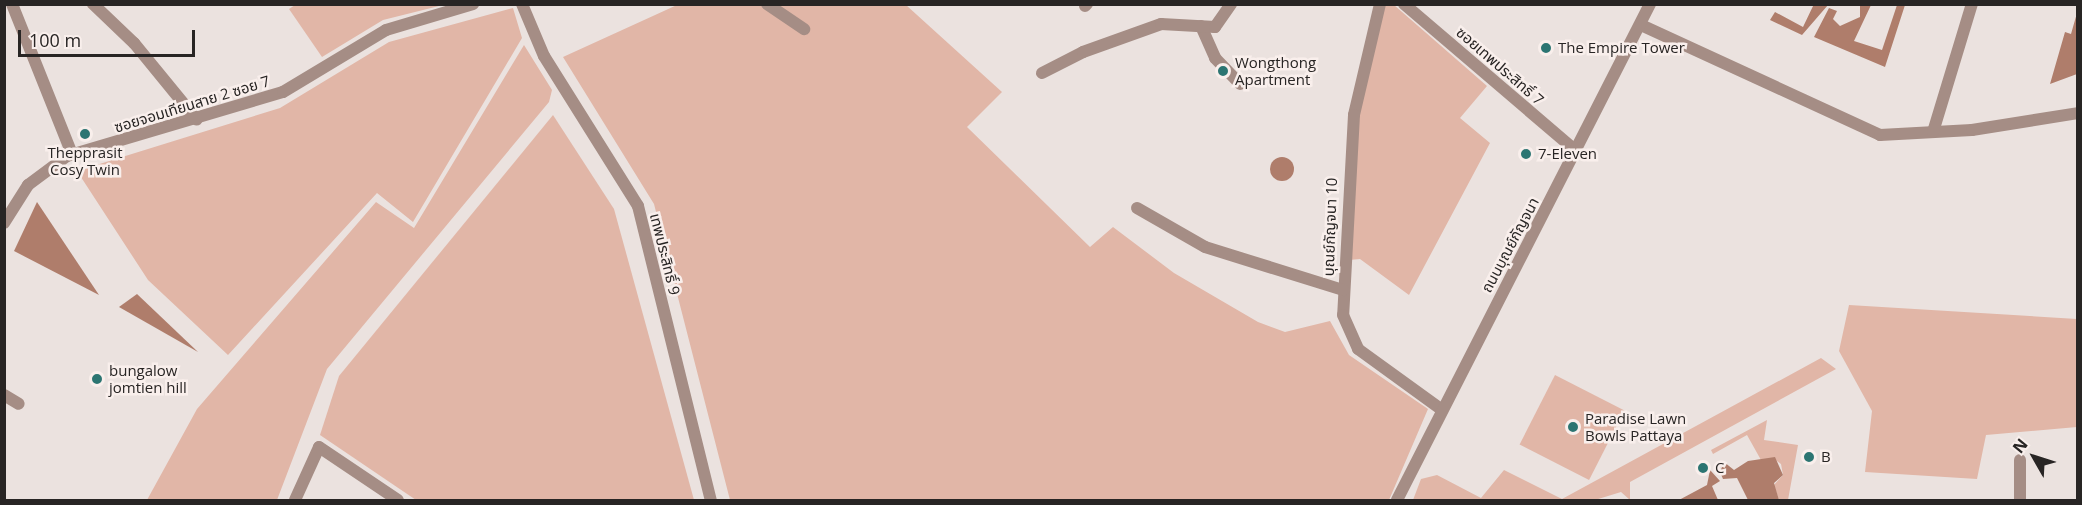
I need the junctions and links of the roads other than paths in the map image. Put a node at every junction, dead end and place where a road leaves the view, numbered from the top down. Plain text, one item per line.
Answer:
1 (12, 4) edge
2 (93, 4) edge
3 (472, 4) edge
4 (522, 4) edge
5 (767, 4) edge
6 (1231, 4) edge
7 (1380, 4) edge
8 (1404, 4) edge
9 (1650, 4) edge
10 (1972, 4) edge
11 (1641, 25) junction
12 (1202, 26) junction
13 (804, 29) dead end
14 (1042, 73) dead end
15 (1240, 84) dead end
16 (2078, 113) edge
17 (197, 120) junction
18 (1933, 132) junction
19 (1576, 151) junction
20 (72, 154) junction
21 (1137, 208) dead end
22 (4, 223) edge
23 (1343, 290) junction
24 (4, 395) edge
25 (19, 404) dead end
26 (1441, 409) junction
27 (2020, 460) dead end
28 (295, 501) edge
29 (398, 501) edge
30 (711, 501) edge
31 (1397, 501) edge
32 (2020, 501) edge

1 - 20 street
2 - 17 street
3 - 17 street, ซอยจอมเทียนสาย 2 ซอย 7
4 - 30 street, เทพประสิทธิ์ 9
5 - 13 street
6 - 12 street
7 - 23 street, บุณย์กัญจนา 10
8 - 19 street, ซอยเทพประสิทธิ์ 7
9 - 11 street, ถนนบุณย์กัญจนา
10 - 18 street
11 - 18 street
11 - 19 street, ถนนบุณย์กัญจนา
12 - 14 street
12 - 15 street
16 - 18 street
17 - 20 street, ซอยจอมเทียนสาย 2 ซอย 7
19 - 26 street, ถนนบุณย์กัญจนา
20 - 22 street, ซอยจอมเทียนสาย 2 ซอย 7
21 - 23 street
23 - 26 street, บุณย์กัญจนา 10
24 - 25 street
26 - 31 street, ถนนบุณย์กัญจนา
27 - 32 street
28 - 29 street

